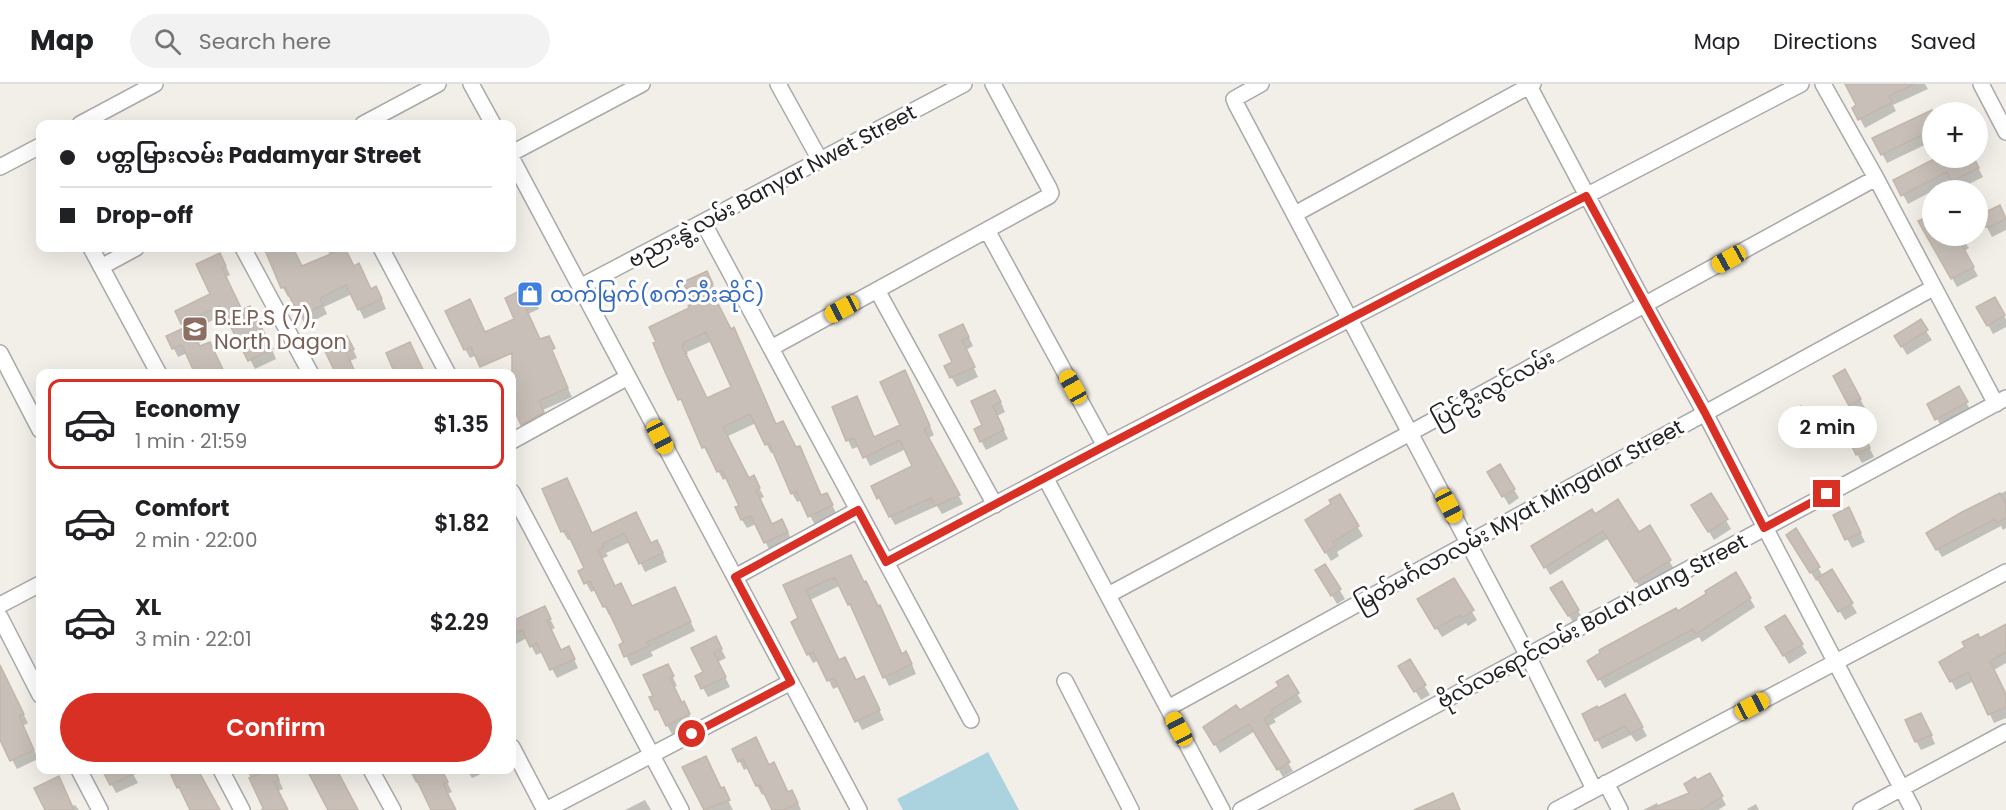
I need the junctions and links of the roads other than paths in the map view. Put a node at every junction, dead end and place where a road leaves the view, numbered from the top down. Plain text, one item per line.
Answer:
1 (155, 84) edge
2 (438, 84) edge
3 (471, 84) edge
4 (778, 84) edge
5 (964, 84) edge
6 (993, 84) edge
7 (1260, 84) edge
8 (1801, 84) edge
9 (1823, 84) edge
10 (1981, 84) edge
11 (638, 85) edge
12 (1530, 85) edge
13 (88, 120) edge
14 (370, 120) edge
15 (491, 120) edge
16 (2006, 132) edge
17 (36, 151) edge
18 (516, 151) edge
19 (820, 160) junction
20 (0, 167) edge
21 (516, 167) edge
22 (1876, 178) junction
23 (1586, 196) junction
24 (1295, 214) junction
25 (704, 222) junction
26 (987, 230) junction
27 (93, 252) edge
28 (129, 252) edge
29 (245, 252) edge
30 (383, 252) edge
31 (101, 267) junction
32 (580, 287) junction
33 (1933, 288) junction
34 (877, 290) junction
35 (1645, 305) junction
36 (1350, 320) junction
37 (771, 348) junction
38 (0, 353) edge
39 (156, 369) edge
40 (308, 369) edge
41 (445, 369) edge
42 (628, 377) junction
43 (2001, 401) edge
44 (1705, 413) junction
45 (36, 422) edge
46 (1410, 433) junction
47 (516, 439) edge
48 (1105, 446) junction
49 (1046, 478) junction
50 (516, 500) edge
51 (995, 505) junction
52 (858, 510) junction
53 (1764, 528) junction
54 (1468, 543) junction
55 (886, 562) junction
56 (2006, 572) edge
57 (735, 577) junction
58 (36, 586) edge
59 (1108, 595) junction
60 (0, 605) edge
61 (0, 617) edge
62 (1528, 656) junction
63 (1835, 663) junction
64 (1065, 681) dead end
65 (791, 682) junction
66 (36, 687) edge
67 (1168, 708) junction
68 (970, 720) dead end
69 (2006, 732) edge
70 (516, 754) edge
71 (652, 755) junction
72 (81, 774) edge
73 (223, 774) edge
74 (373, 774) edge
75 (1600, 786) junction
76 (1901, 788) junction
77 (100, 810) edge
78 (242, 810) edge
79 (393, 810) edge
80 (546, 810) edge
81 (681, 810) edge
82 (859, 810) edge
83 (1131, 810) edge
84 (1222, 810) edge
85 (1241, 810) edge
86 (1556, 810) edge
87 (1620, 810) edge
88 (1861, 810) edge
89 (1913, 810) edge

1 - 13 street
2 - 14 street
3 - 15 street
4 - 19 street
5 - 19 street, ဗညားနွဲ့လမ်း Banyar Nwet Street
6 - 26 street
7 - 24 street
8 - 23 street
9 - 22 street
10 - 16 street
11 - 18 street
12 - 23 street
12 - 24 street
17 - 20 street
19 - 25 street, ဗညားနွဲ့လမ်း Banyar Nwet Street
21 - 32 street
22 - 33 street
22 - 35 street, ပြင်ဦးလွင်လမ်း
23 - 35 street
23 - 36 street
24 - 36 street
25 - 32 street, ဗညားနွဲ့လမ်း Banyar Nwet Street
25 - 37 street
26 - 34 street
26 - 48 street
27 - 31 street
28 - 31 street
29 - 40 street
30 - 41 street
31 - 39 street
32 - 42 street
33 - 43 street
33 - 44 street, မြတ်မင်္ဂလာလမ်း Myat Mingalar Street
34 - 37 street
34 - 51 street
35 - 44 street
35 - 46 street, ပြင်ဦးလွင်လမ်း
36 - 46 street
36 - 48 street
37 - 52 street
38 - 45 street
42 - 47 street
42 - 57 street
43 - 53 street, ဗိုလ်လရောင်လမ်း BoLaYaung Street
44 - 53 street
44 - 54 street, မြတ်မင်္ဂလာလမ်း Myat Mingalar Street
46 - 54 street
46 - 59 street, ပြင်ဦးလွင်လမ်း
48 - 49 street
49 - 51 street
49 - 59 street
50 - 71 street
51 - 55 street
52 - 55 street
52 - 57 street
53 - 62 street, ဗိုလ်လရောင်လမ်း BoLaYaung Street
53 - 63 street
54 - 62 street
54 - 67 street, မြတ်မင်္ဂလာလမ်း Myat Mingalar Street
55 - 68 street
56 - 63 street
57 - 65 street
58 - 60 street
59 - 67 street
61 - 66 street
62 - 75 street
62 - 85 street, ဗိုလ်လရောင်လမ်း BoLaYaung Street
63 - 75 street
63 - 76 street
64 - 83 street
65 - 71 street
65 - 82 street
67 - 84 street
69 - 76 street
70 - 80 street
71 - 80 street
71 - 81 street
72 - 77 street
73 - 78 street
74 - 79 street
75 - 86 street
75 - 87 street
76 - 88 street
76 - 89 street

